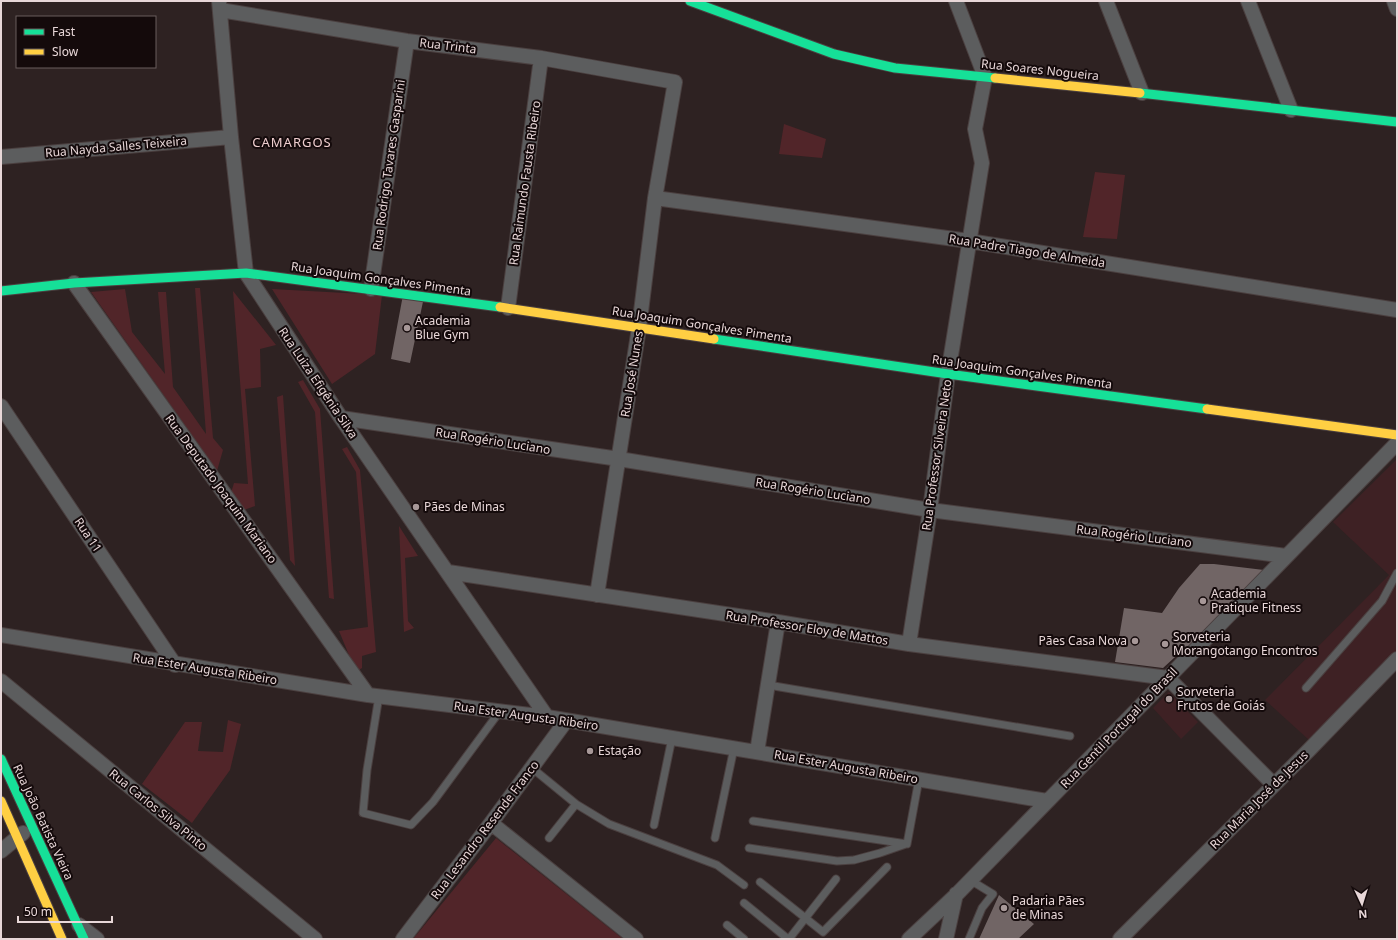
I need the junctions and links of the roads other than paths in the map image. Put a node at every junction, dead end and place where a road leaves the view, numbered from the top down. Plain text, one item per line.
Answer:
1 (690, 1) edge
2 (956, 1) edge
3 (1106, 1) edge
4 (1248, 1) edge
5 (1394, 1) edge
6 (220, 6) edge
7 (1397, 9) edge
8 (407, 40) junction
9 (541, 58) junction
10 (985, 77) junction
11 (675, 82) joint
12 (1142, 93) junction
13 (1291, 110) junction
14 (1397, 122) edge
15 (231, 137) junction
16 (1, 156) edge
17 (655, 198) junction
18 (969, 242) junction
19 (246, 273) junction
20 (74, 283) junction
21 (371, 289) junction
22 (1, 291) edge
23 (508, 308) junction
24 (1397, 310) edge
25 (639, 328) junction
26 (948, 374) junction
27 (1, 406) edge
28 (341, 418) junction
29 (1397, 435) edge
30 (1397, 442) edge
31 (619, 460) junction
32 (930, 510) junction
33 (1286, 556) junction
34 (448, 572) junction
35 (1397, 573) edge
36 (598, 595) junction
37 (778, 622) junction
38 (2, 634) edge
39 (909, 644) junction
40 (1397, 659) edge
41 (176, 665) junction
42 (1168, 678) junction
43 (1, 681) edge
44 (768, 685) junction
45 (1306, 688) dead end
46 (373, 696) junction
47 (500, 711) junction
48 (547, 717) junction
49 (566, 721) junction
50 (1070, 736) dead end
51 (672, 738) junction
52 (734, 748) junction
53 (757, 752) junction
54 (1, 759) edge
55 (532, 768) junction
56 (919, 779) junction
57 (1274, 784) junction
58 (1, 801) edge
59 (1047, 801) junction
60 (576, 804) junction
61 (753, 821) dead end
62 (491, 823) junction
63 (654, 825) dead end
64 (31, 826) junction
65 (17, 838) junction
66 (549, 838) dead end
67 (715, 838) dead end
68 (907, 844) junction
69 (749, 848) dead end
70 (1, 851) edge
71 (887, 867) dead end
72 (836, 879) dead end
73 (970, 880) junction
74 (760, 882) dead end
75 (744, 885) dead end
76 (956, 894) junction
77 (744, 903) dead end
78 (805, 918) junction
79 (78, 925) junction
80 (728, 925) dead end
81 (62, 939) edge
82 (84, 939) edge
83 (96, 939) edge
84 (315, 939) edge
85 (403, 939) edge
86 (636, 939) edge
87 (744, 939) edge
88 (788, 939) edge
89 (910, 939) edge
90 (946, 939) edge
91 (969, 939) edge
92 (1120, 939) edge

1 - 10 street, Rua Soares Nogueira
2 - 10 street
3 - 12 street
4 - 13 street
5 - 7 street
6 - 8 street, Rua Trinta
6 - 15 street, Rua Luiza Efigênia Silva
8 - 9 street, Rua Trinta
8 - 21 street, Rua Rodrigo Tavares Gasparini
9 - 11 street, Rua Trinta
9 - 23 street, Rua Raimundo Fausta Ribeiro
10 - 12 street, Rua Soares Nogueira
10 - 18 street, Rua Professor Silveira Neto
11 - 17 street, Rua José Nunes
12 - 13 street, Rua Soares Nogueira
13 - 14 street, Rua Soares Nogueira
15 - 16 street, Rua Nayda Salles Teixeira
15 - 19 street, Rua Luiza Efigênia Silva
17 - 18 street, Rua Padre Tiago de Almeida
17 - 25 street, Rua José Nunes
18 - 24 street, Rua Padre Tiago de Almeida
18 - 26 street, Rua Professor Silveira Neto
19 - 20 street, Rua Joaquim Gonçalves Pimenta
19 - 21 street, Rua Joaquim Gonçalves Pimenta
19 - 28 street, Rua Luiza Efigênia Silva
20 - 22 street, Rua Joaquim Gonçalves Pimenta
20 - 46 street, Rua Deputado Joaquim Mariano
21 - 23 street, Rua Joaquim Gonçalves Pimenta
23 - 25 street, Rua Joaquim Gonçalves Pimenta
25 - 26 street, Rua Joaquim Gonçalves Pimenta
25 - 31 street, Rua José Nunes
26 - 29 street, Rua Joaquim Gonçalves Pimenta
26 - 32 street, Rua Professor Silveira Neto
27 - 41 street, Rua 11
28 - 31 street, Rua Rogério Luciano
28 - 34 street, Rua Luiza Efigênia Silva
30 - 33 street, Rua Gentil Portugal do Brasil
31 - 32 street, Rua Rogério Luciano
31 - 36 street, Rua José Nunes
32 - 33 street, Rua Rogério Luciano
32 - 39 street, Rua Professor Silveira Neto
33 - 42 street, Rua Gentil Portugal do Brasil
34 - 36 street, Rua Professor Eloy de Mattos
34 - 48 street, Rua Luiza Efigênia Silva
35 - 45 lane
36 - 37 street, Rua Professor Eloy de Mattos
37 - 39 street, Rua Professor Eloy de Mattos
37 - 44 street
38 - 41 street, Rua Ester Augusta Ribeiro
39 - 42 street, Rua Professor Eloy de Mattos
40 - 57 street, Rua Maria José de Jesus
41 - 46 street, Rua Ester Augusta Ribeiro
42 - 57 street
42 - 59 street, Rua Gentil Portugal do Brasil
43 - 84 street, Rua Carlos Silva Pinto
44 - 50 lane
44 - 53 street
46 - 47 street, Rua Ester Augusta Ribeiro
46 - 47 lane
47 - 48 street, Rua Ester Augusta Ribeiro
48 - 49 street, Rua Ester Augusta Ribeiro
49 - 51 street, Rua Ester Augusta Ribeiro
49 - 55 street, Rua Lesandro Resende Franco
51 - 52 street, Rua Ester Augusta Ribeiro
51 - 63 lane
52 - 53 street, Rua Ester Augusta Ribeiro
52 - 67 lane
53 - 56 street, Rua Ester Augusta Ribeiro
54 - 64 street, Rua João Batista Vieira
55 - 60 lane
55 - 62 street, Rua Lesandro Resende Franco
56 - 59 street, Rua Ester Augusta Ribeiro
56 - 68 lane
57 - 92 street, Rua Maria José de Jesus
58 - 65 street
59 - 73 street, Rua Gentil Portugal do Brasil
60 - 66 lane
60 - 75 lane
61 - 68 lane
62 - 85 street, Rua Lesandro Resende Franco
62 - 86 street
64 - 65 street
64 - 79 street, Rua João Batista Vieira
65 - 70 street
65 - 81 street
68 - 69 lane
71 - 78 lane
72 - 78 lane
73 - 76 street, Rua Gentil Portugal do Brasil
73 - 91 lane
74 - 78 lane
76 - 89 street, Rua Gentil Portugal do Brasil
76 - 90 street
77 - 88 lane
78 - 88 lane
79 - 82 street, Rua João Batista Vieira
79 - 83 street
80 - 87 lane

